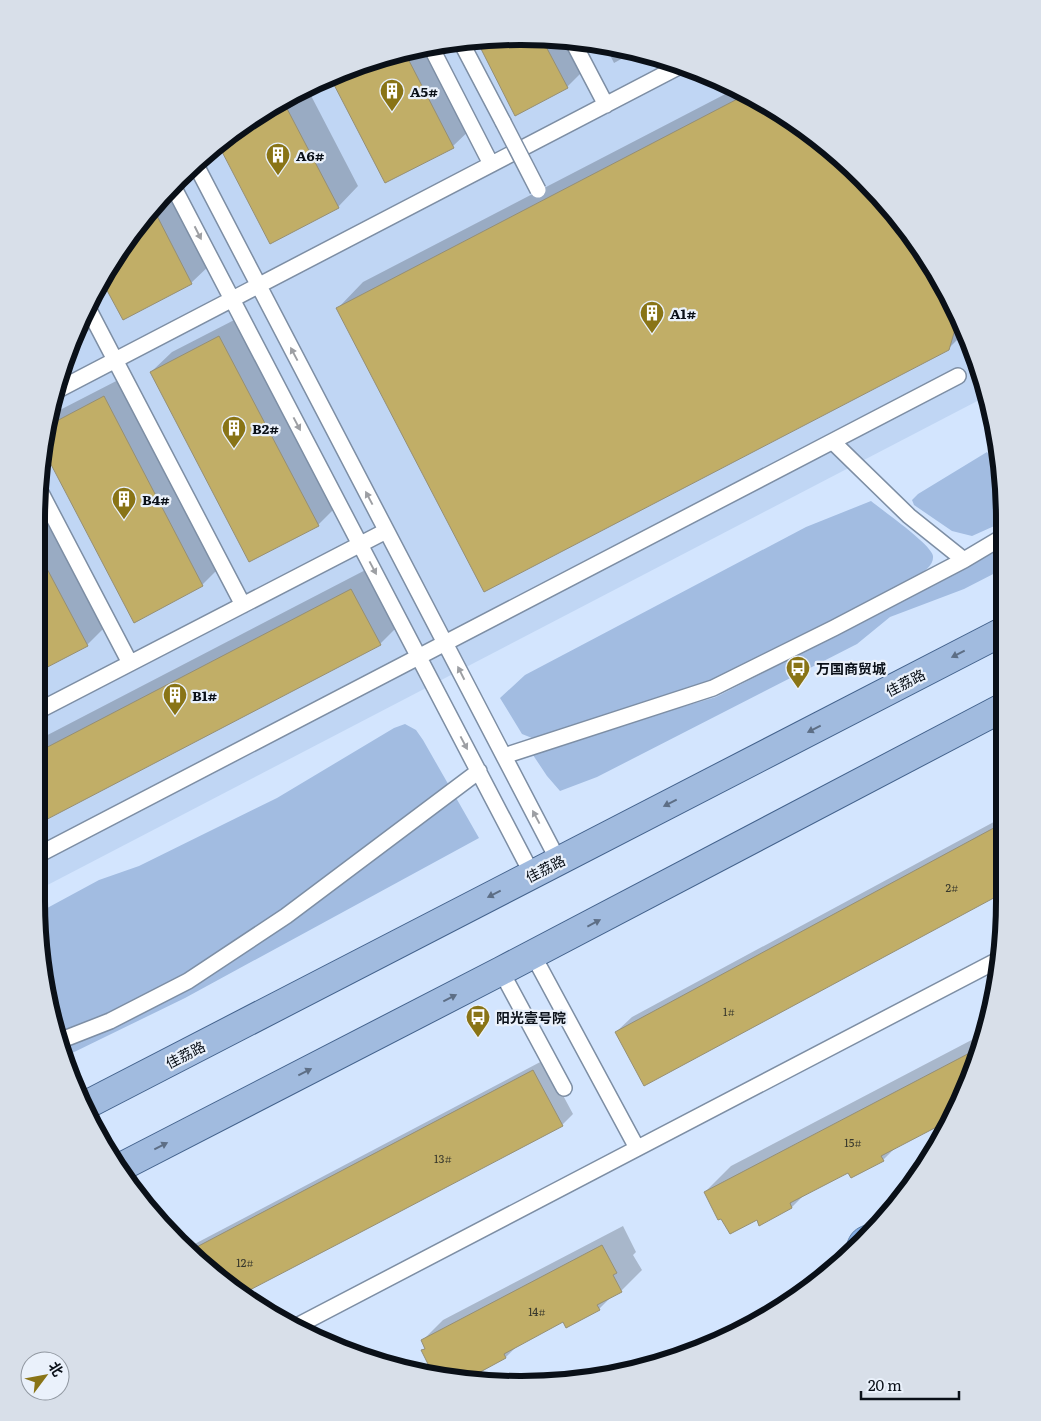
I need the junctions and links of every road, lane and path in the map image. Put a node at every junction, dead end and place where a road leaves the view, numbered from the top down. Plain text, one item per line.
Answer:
1 (464, 48) edge
2 (576, 48) edge
3 (434, 53) edge
4 (673, 70) edge
5 (606, 105) junction
6 (491, 164) junction
7 (199, 170) edge
8 (538, 190) dead end
9 (177, 192) edge
10 (258, 286) junction
11 (232, 299) junction
12 (92, 315) edge
13 (115, 360) junction
14 (958, 376) dead end
15 (64, 387) edge
16 (833, 442) junction
17 (46, 502) edge
18 (386, 531) junction
19 (996, 541) edge
20 (360, 544) junction
21 (964, 560) junction
22 (243, 605) junction
23 (996, 635) edge
24 (445, 643) junction
25 (419, 657) junction
26 (130, 663) junction
27 (45, 707) edge
28 (996, 711) edge
29 (504, 756) junction
30 (479, 771) junction
31 (45, 851) edge
32 (558, 860) junction
33 (532, 874) junction
34 (533, 955) junction
35 (992, 963) edge
36 (501, 972) junction
37 (65, 1038) edge
38 (564, 1088) dead end
39 (90, 1103) edge
40 (637, 1148) junction
41 (125, 1165) edge
42 (303, 1323) edge

1 - 8 lane, bridge
2 - 5 lane
3 - 6 lane
4 - 5 lane
5 - 6 lane
6 - 10 lane
7 - 10 lane
9 -> 11 lane
10 - 11 lane
18 -> 10 lane
11 - 13 lane
11 -> 20 lane
12 - 13 lane
13 - 15 lane
13 - 22 lane
14 - 16 lane
16 - 21 lane
16 - 24 lane
17 - 26 lane
18 - 20 lane
18 - 24 lane
19 - 21 lane
20 - 22 lane
20 -> 25 lane
21 - 29 lane
22 - 26 lane
23 -> 32 main road, 佳荔路
24 - 25 lane
29 -> 24 lane
25 -> 30 lane
25 - 31 lane
26 - 27 lane
34 -> 28 main road
32 -> 29 lane
30 - 33 lane
30 - 37 lane
32 - 33 main road, 佳荔路
33 -> 39 main road, 佳荔路
34 - 36 main road
34 - 40 lane
35 - 40 lane
36 - 38 lane
41 -> 36 main road
40 - 42 lane

